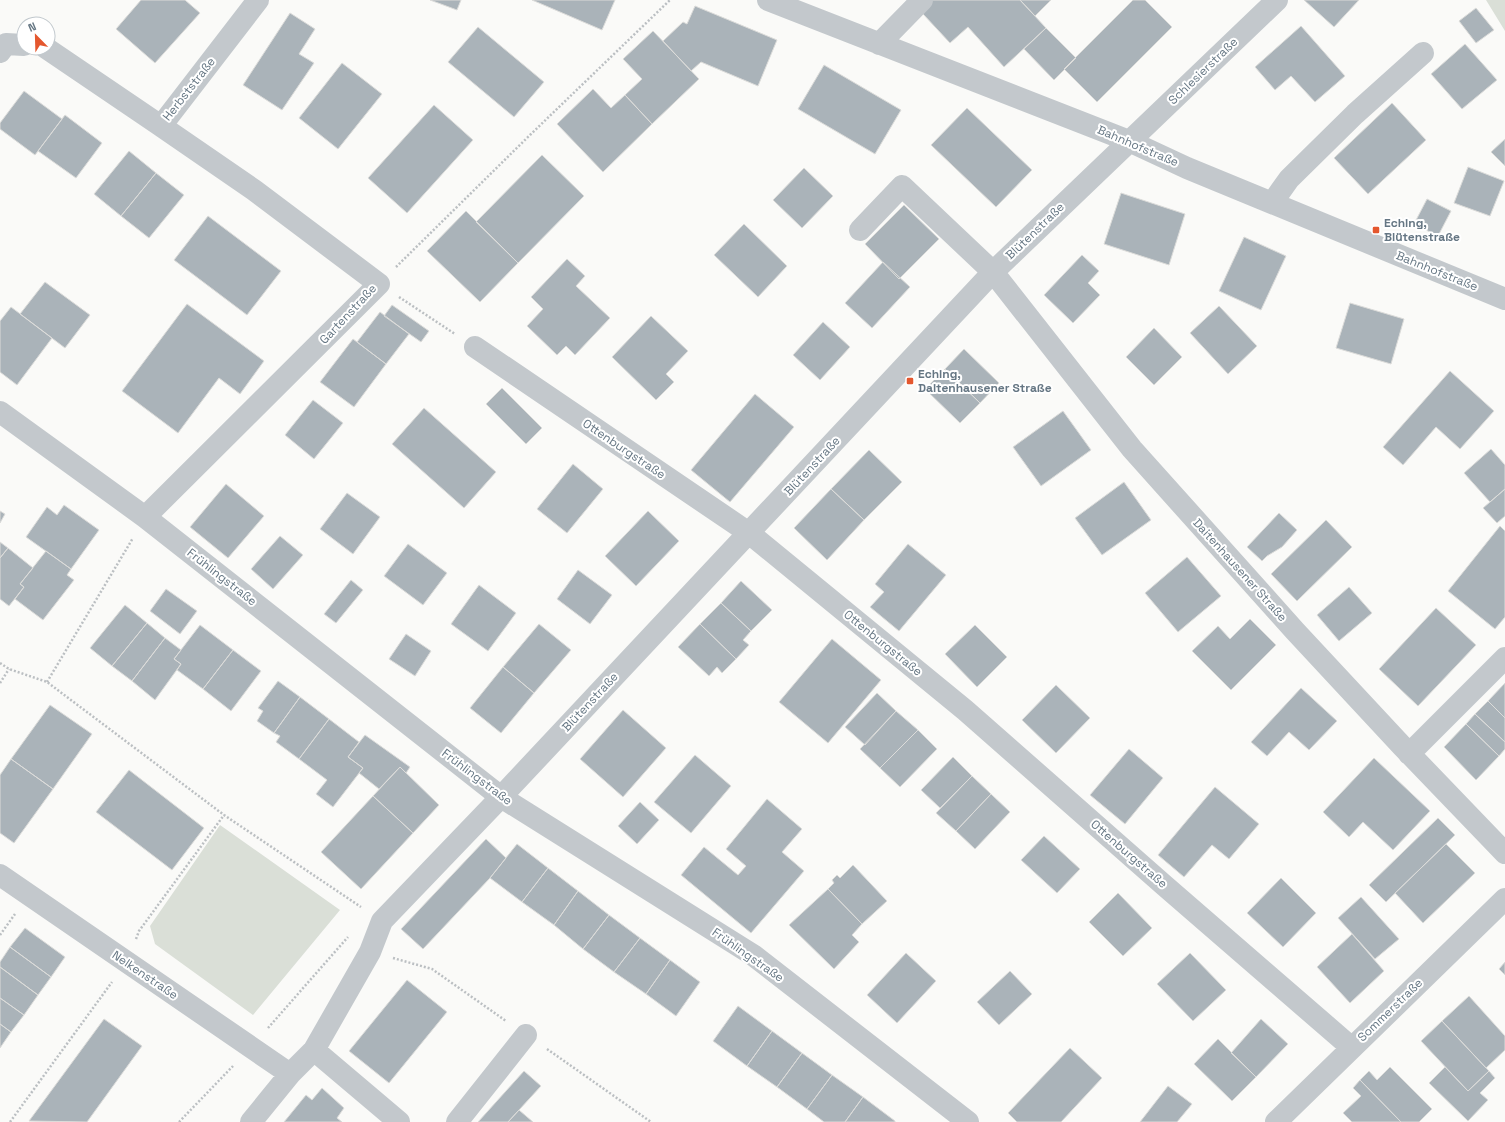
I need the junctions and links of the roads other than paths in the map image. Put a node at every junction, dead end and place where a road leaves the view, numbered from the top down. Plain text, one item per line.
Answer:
1 (258, 0) edge
2 (768, 0) edge
3 (922, 0) edge
4 (1277, 0) edge
5 (879, 44) junction
6 (16, 45) edge
7 (0, 52) edge
8 (1423, 53) dead end
9 (56, 55) edge
10 (161, 126) junction
11 (1129, 141) junction
12 (1272, 203) junction
13 (860, 230) dead end
14 (993, 272) junction
15 (1505, 299) edge
16 (475, 347) road end
17 (0, 412) edge
18 (145, 516) junction
19 (749, 533) junction
20 (1505, 658) edge
21 (1409, 754) junction
22 (501, 797) junction
23 (1505, 852) edge
24 (0, 875) edge
25 (1505, 899) edge
26 (526, 1035) dead end
27 (1352, 1048) junction
28 (314, 1050) junction
29 (290, 1074) junction
30 (251, 1122) edge
31 (399, 1122) edge
32 (457, 1122) edge
33 (968, 1122) edge
34 (1276, 1122) edge

1 - 10 street, Herbststraße
2 - 5 street, Bahnhofstraße
3 - 5 street
4 - 11 street, Schlesierstraße
5 - 11 street, Bahnhofstraße
6 - 7 street
8 - 12 street
9 - 10 street, Herbststraße
10 - 18 street, Gartenstraße
11 - 12 street, Bahnhofstraße
11 - 14 street, Blütenstraße
12 - 15 street, Bahnhofstraße
13 - 14 street, Daitenhausener Straße
14 - 19 street, Blütenstraße
14 - 21 street, Daitenhausener Straße
16 - 19 street, Ottenburgstraße
17 - 18 street, Frühlingstraße
18 - 22 street, Frühlingstraße
19 - 22 street, Blütenstraße
19 - 27 street, Ottenburgstraße
20 - 21 street
21 - 23 street, Daitenhausener Straße
22 - 28 street, Blütenstraße
22 - 33 street, Frühlingstraße
24 - 29 street, Nelkenstraße
25 - 27 street, Sommerstraße
26 - 32 street
27 - 34 street, Sommerstraße
28 - 29 street
28 - 31 street
29 - 30 street

